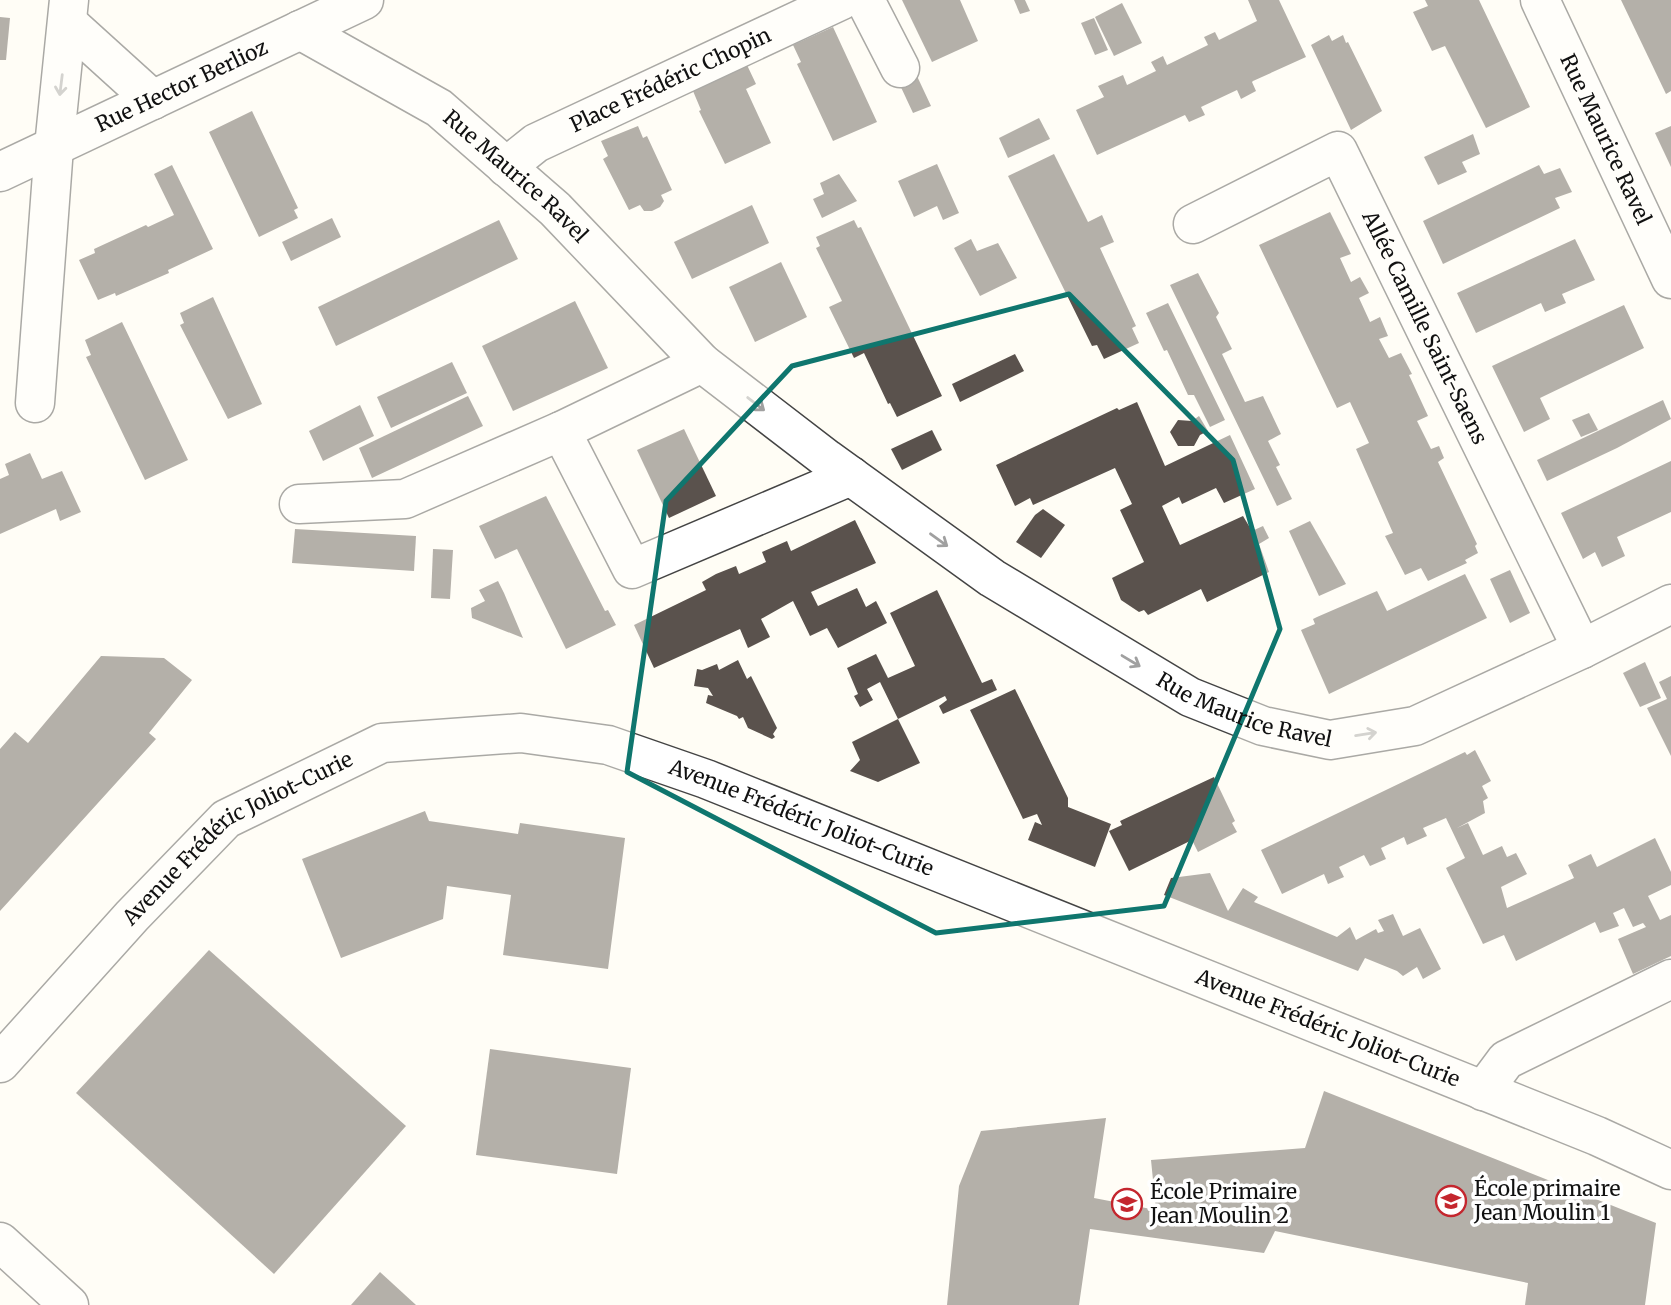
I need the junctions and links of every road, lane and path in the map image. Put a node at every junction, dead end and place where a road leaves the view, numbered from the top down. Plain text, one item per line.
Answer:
1 (364, 0) edge
2 (842, 0) edge
3 (865, 0) edge
4 (1540, 0) edge
5 (69, 11) edge
6 (300, 30) junction
7 (900, 68) dead end
8 (153, 100) junction
9 (54, 147) junction
10 (506, 167) junction
11 (0, 172) edge
12 (1193, 224) dead end
13 (1671, 279) edge
14 (702, 363) junction
15 (35, 403) dead end
16 (561, 431) junction
17 (851, 477) junction
18 (299, 504) dead end
19 (1671, 604) edge
20 (1583, 649) junction
21 (1671, 979) edge
22 (6, 1044) edge
23 (1483, 1091) junction
24 (1671, 1170) edge
25 (0, 1242) edge
26 (69, 1305) edge

1 - 6 street, Rue Hector Berlioz
2 - 10 street, Place Frédéric Chopin
3 - 7 street
4 - 13 street, Rue Maurice Ravel
5 - 8 street
5 -> 9 street
6 - 8 street, Rue Hector Berlioz
6 - 10 street, Rue Maurice Ravel
8 - 9 street, Rue Hector Berlioz
9 - 11 street, Rue Hector Berlioz
9 - 15 street
10 - 14 street, Rue Maurice Ravel
12 - 20 street, Allée Camille Saint-Saens
14 - 16 street
14 -> 17 street, Rue Maurice Ravel
16 - 17 street
16 - 18 street
17 -> 20 street, Rue Maurice Ravel
19 - 20 street, Rue Maurice Ravel
21 - 23 street
22 - 23 street, Avenue Frédéric Joliot-Curie
23 - 24 street, Avenue Frédéric Joliot-Curie
25 - 26 street

